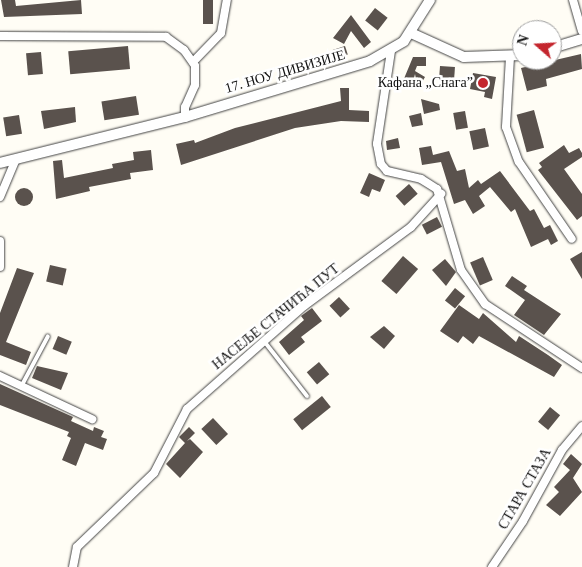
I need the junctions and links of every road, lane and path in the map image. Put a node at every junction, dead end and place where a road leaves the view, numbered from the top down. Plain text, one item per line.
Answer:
1 (227, 0) edge
2 (430, 0) edge
3 (574, 0) edge
4 (582, 32) edge
5 (411, 33) junction
6 (0, 36) edge
7 (582, 39) edge
8 (562, 45) edge
9 (391, 51) junction
10 (510, 57) joint
11 (193, 62) junction
12 (185, 117) junction
13 (16, 159) junction
14 (0, 163) edge
15 (441, 194) junction
16 (0, 197) edge
17 (572, 239) dead end
18 (0, 241) edge
19 (0, 267) edge
20 (48, 336) dead end
21 (263, 340) junction
22 (582, 368) edge
23 (0, 376) edge
24 (22, 386) junction
25 (307, 396) dead end
26 (92, 419) dead end
27 (582, 426) edge
28 (73, 567) edge
29 (492, 567) edge

1 - 11 street
2 - 5 street, 17. НОУ ДИВИЗИЈЕ
3 - 4 street
5 - 9 street, 17. НОУ ДИВИЗИЈЕ
5 - 10 street
6 - 11 street
7 - 8 street
9 - 12 street, 17. НОУ ДИВИЗИЈЕ
9 - 15 street
10 - 17 street
11 - 12 street
12 - 13 street, 17. НОУ ДИВИЗИЈЕ
13 - 14 street, 17. НОУ ДИВИЗИЈЕ
13 - 16 street
15 - 21 street, НАСЕЉЕ СТАЧИЋА ПУТ
15 - 22 street
18 - 19 street
20 - 24 lane
21 - 25 lane
21 - 28 street, НАСЕЉЕ СТАЧИЋА ПУТ
23 - 24 street
24 - 26 street
27 - 29 street, СТАРА СТАЗА

